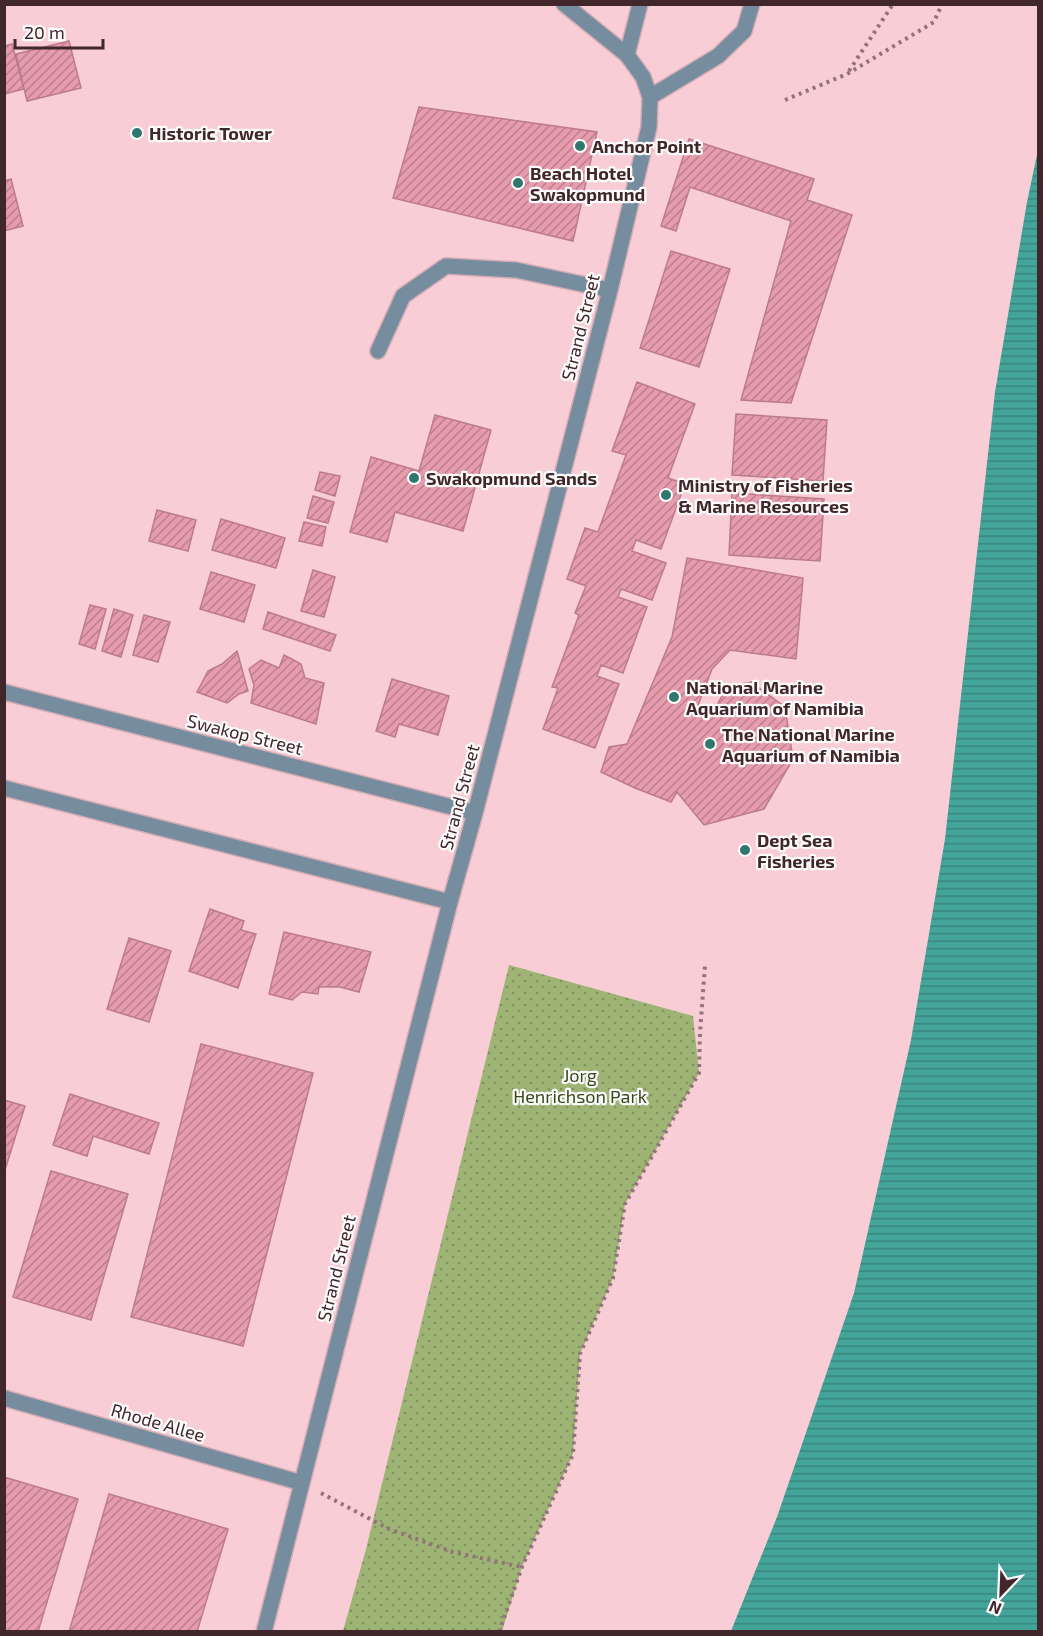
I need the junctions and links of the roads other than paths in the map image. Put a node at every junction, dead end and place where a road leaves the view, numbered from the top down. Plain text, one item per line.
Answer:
1 (564, 4) edge
2 (640, 4) edge
3 (752, 4) edge
4 (627, 55) junction
5 (650, 97) junction
6 (610, 290) junction
7 (378, 351) dead end
8 (4, 692) edge
9 (4, 788) edge
10 (475, 813) junction
11 (450, 902) junction
12 (4, 1398) edge
13 (302, 1483) junction
14 (264, 1632) edge

1 - 4 street, Strand Street
2 - 4 street
3 - 5 street
4 - 5 street, Strand Street
5 - 6 street, Strand Street
6 - 7 street
6 - 10 street, Strand Street
8 - 10 street, Swakop Street
9 - 11 street
10 - 11 street, Strand Street
11 - 13 street, Strand Street
12 - 13 street, Rhode Allee
13 - 14 street, Strand Street

